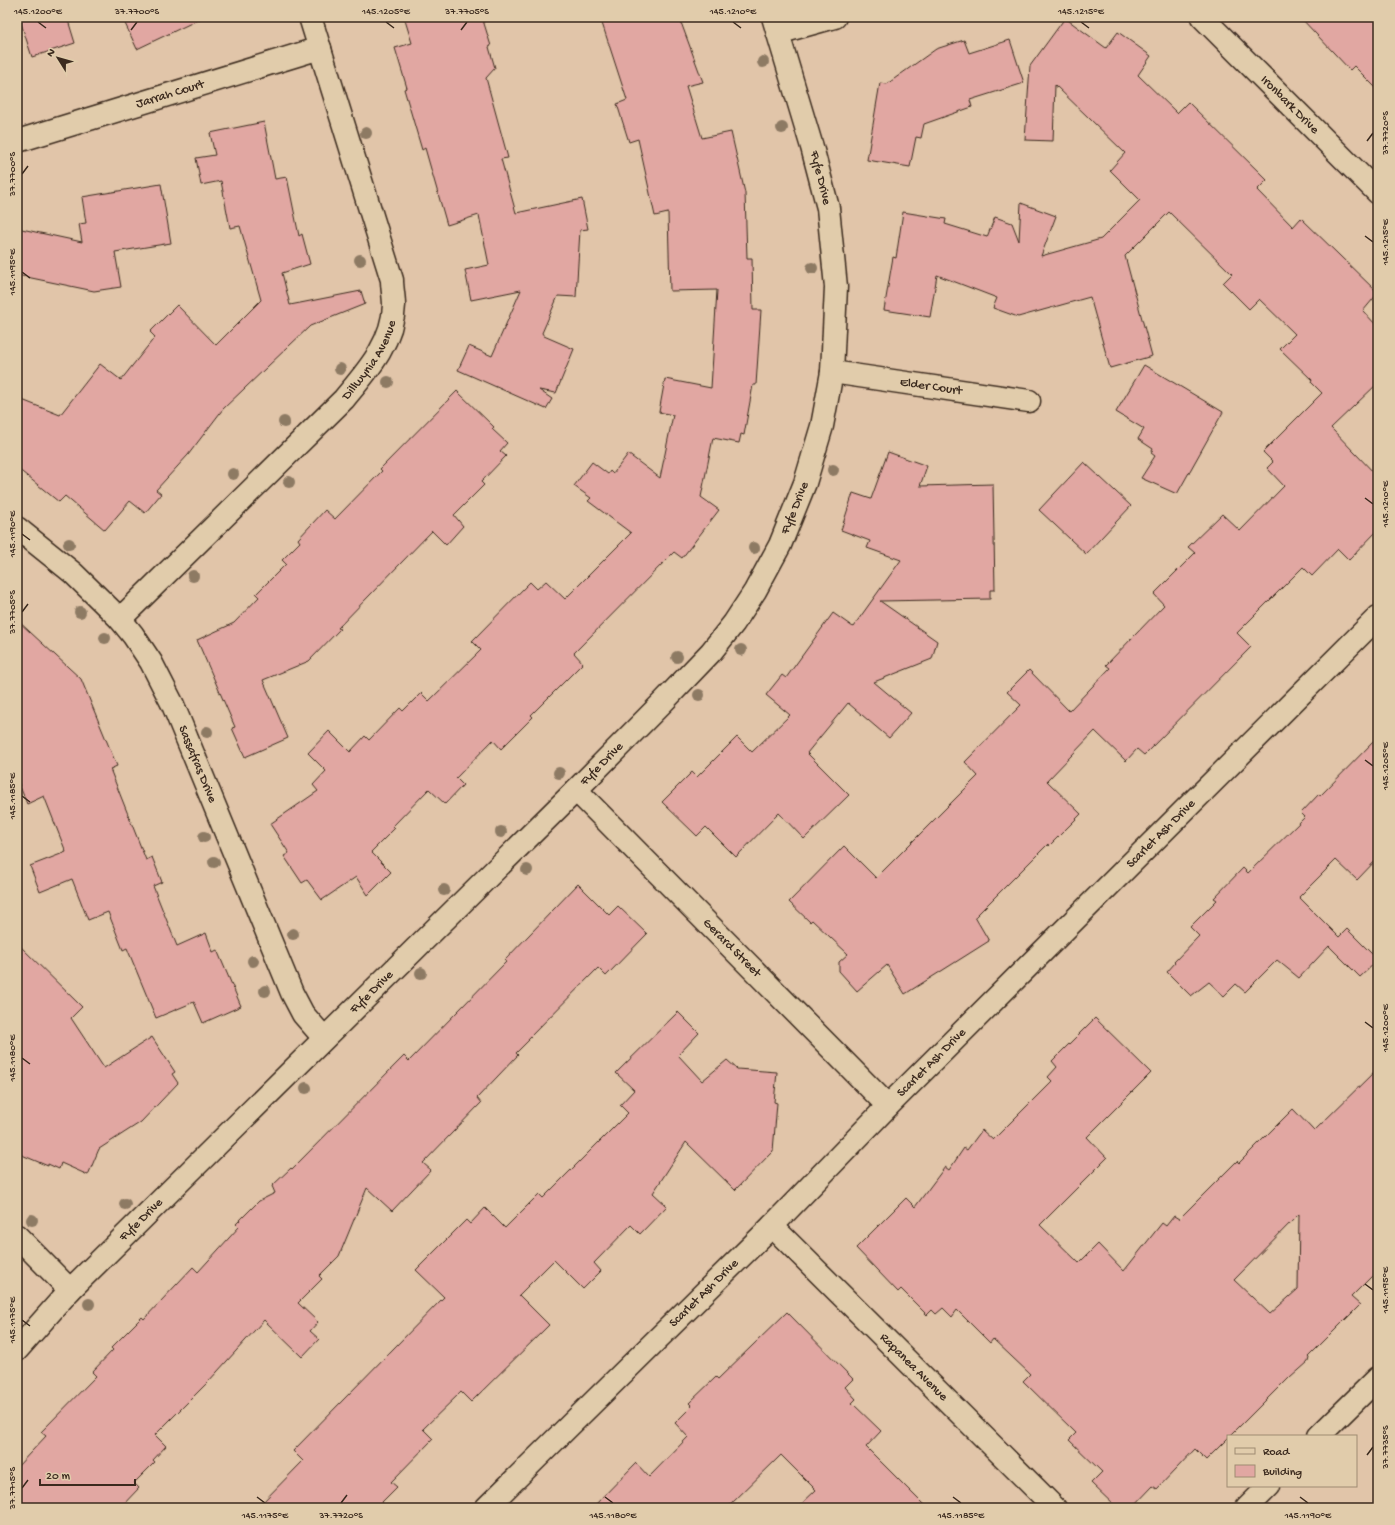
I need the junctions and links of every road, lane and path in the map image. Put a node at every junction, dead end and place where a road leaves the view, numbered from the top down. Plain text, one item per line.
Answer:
1 (310, 17) edge
2 (835, 17) edge
3 (1202, 17) edge
4 (776, 25) edge
5 (320, 48) junction
6 (20, 140) dead end
7 (1378, 193) edge
8 (832, 372) junction
9 (1030, 401) dead end
10 (17, 528) edge
11 (1378, 617) edge
12 (120, 619) junction
13 (576, 790) junction
14 (324, 1038) junction
15 (888, 1106) junction
16 (772, 1226) junction
17 (17, 1236) edge
18 (70, 1290) junction
19 (17, 1350) edge
20 (1378, 1378) edge
21 (1321, 1435) edge
22 (1269, 1487) edge
23 (486, 1508) edge
24 (1055, 1508) edge
25 (1247, 1508) edge

1 - 5 street, Dillwynia Avenue
2 - 4 street
3 - 7 street, Ironbark Drive
4 - 8 street, Fyfe Drive
5 - 6 street, Jarrah Court
5 - 12 street, Dillwynia Avenue
8 - 9 street, Elder Court
8 - 13 street, Fyfe Drive
10 - 12 street, Sassafras Drive
11 - 15 street, Scarlet Ash Drive
12 - 14 street, Sassafras Drive
13 - 14 street, Fyfe Drive
13 - 15 street, Gerard Street
14 - 18 street, Fyfe Drive
15 - 16 street, Scarlet Ash Drive
16 - 23 street, Scarlet Ash Drive
16 - 24 street, Rapanea Avenue
17 - 18 street
18 - 19 street, Fyfe Drive
20 - 21 street
22 - 25 street

